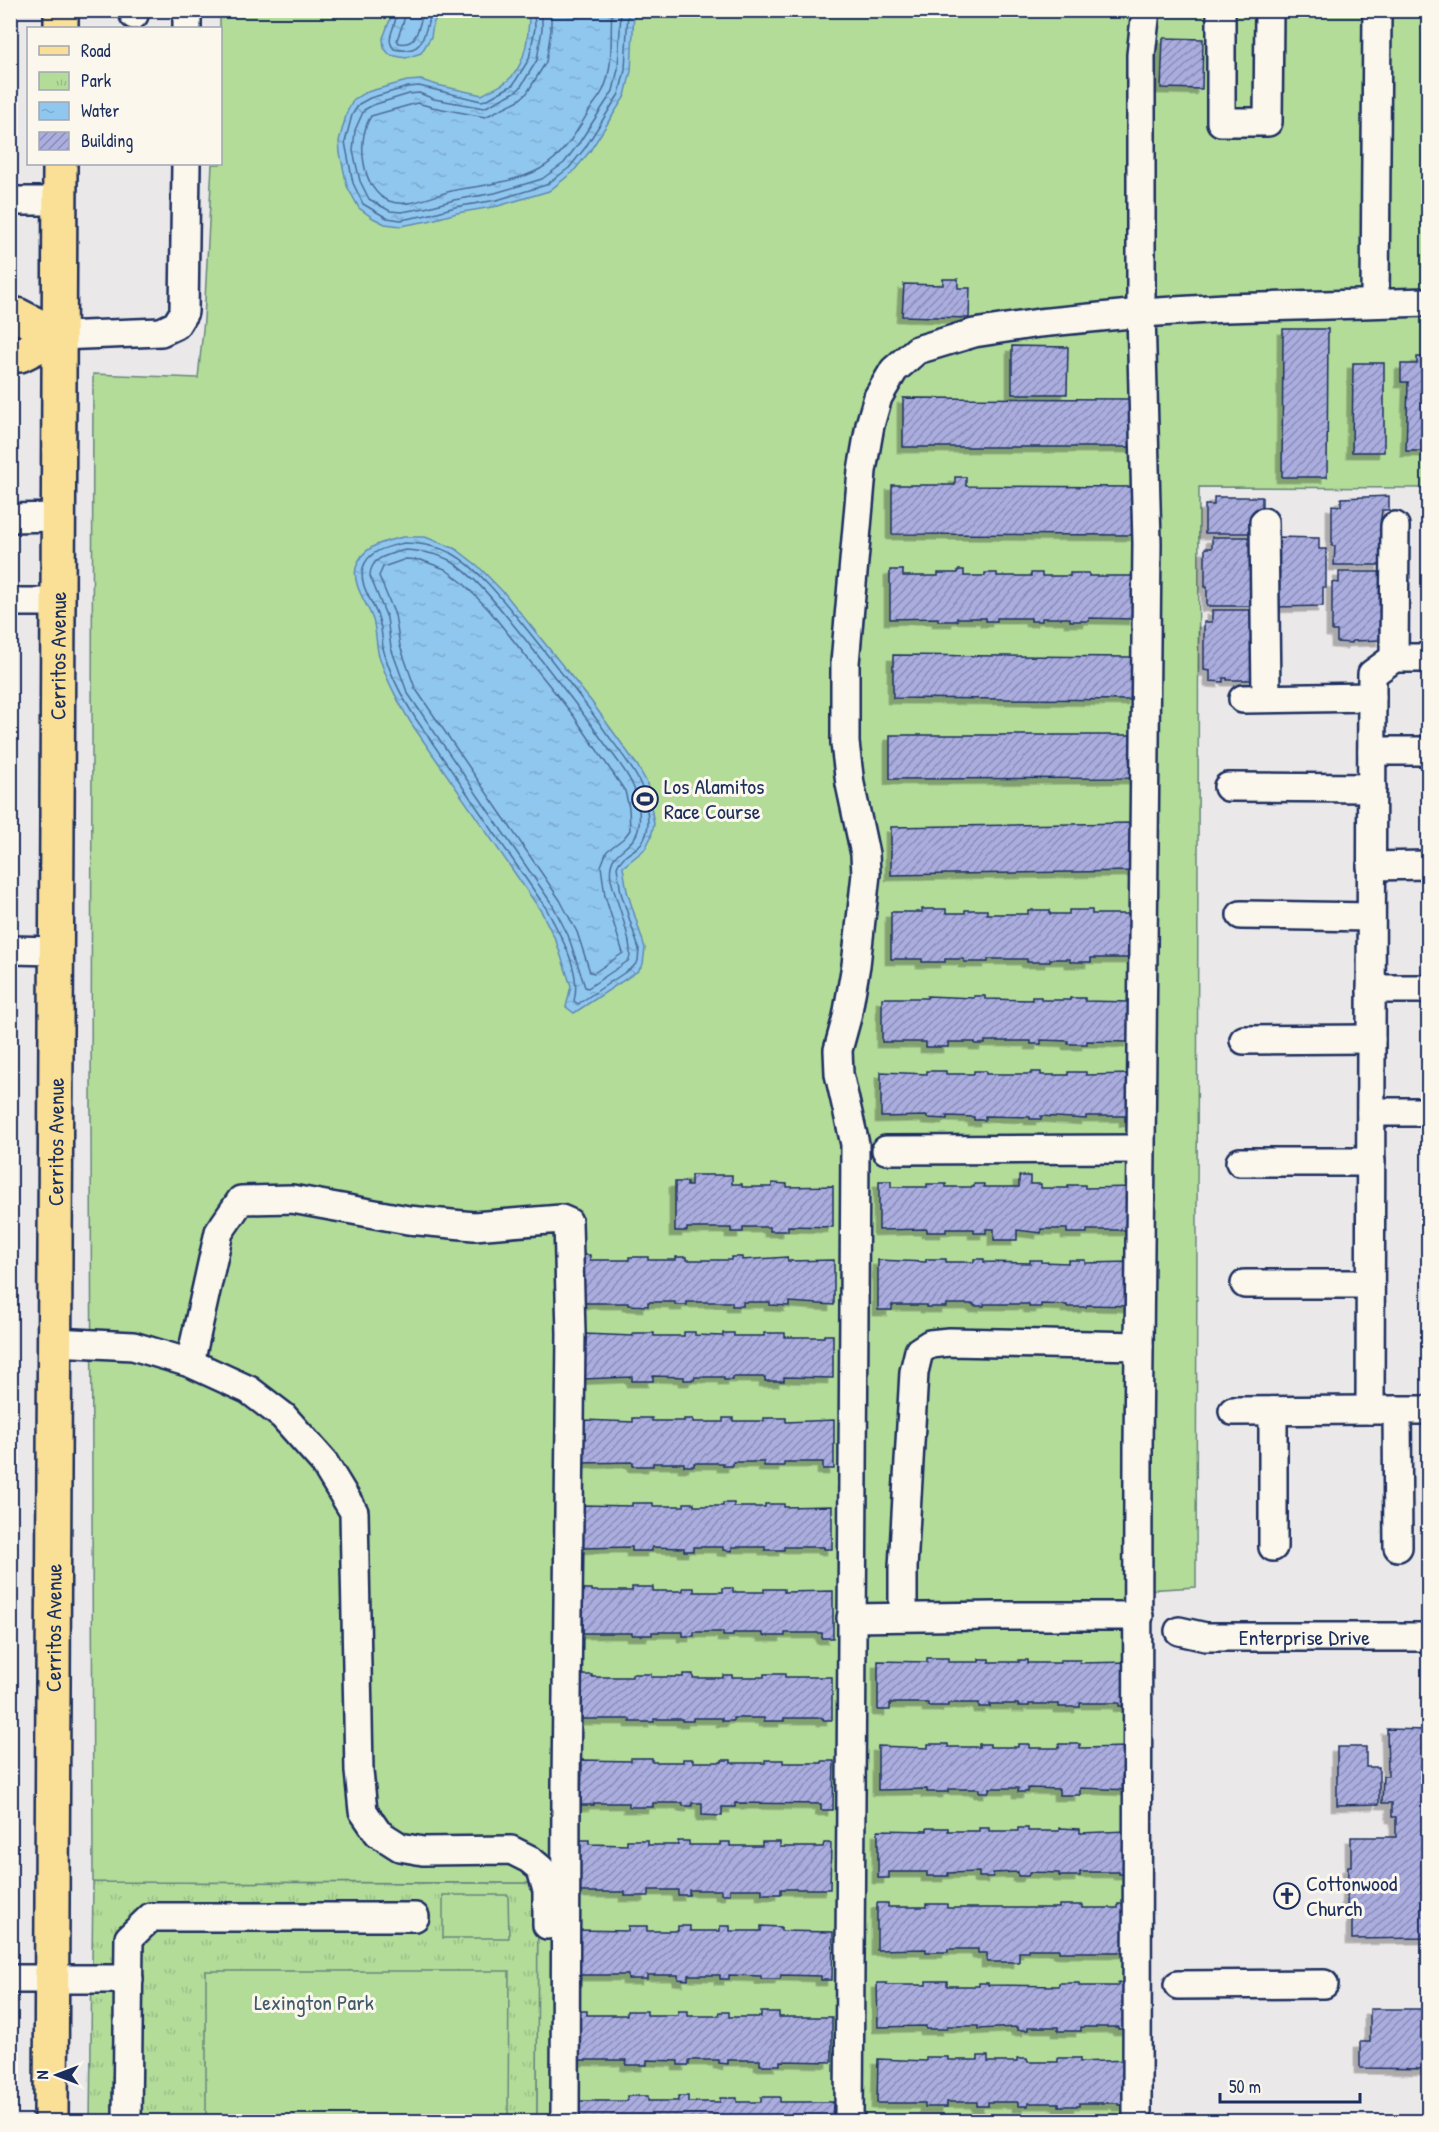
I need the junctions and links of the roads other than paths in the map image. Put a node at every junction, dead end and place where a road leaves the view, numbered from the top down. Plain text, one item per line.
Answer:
1 (61, 10) edge
2 (187, 10) edge
3 (1146, 10) edge
4 (1221, 10) edge
5 (1269, 10) edge
6 (1377, 10) edge
7 (61, 27) edge
8 (187, 27) edge
9 (60, 165) edge
10 (186, 165) edge
11 (10, 201) edge
12 (59, 201) junction
13 (1428, 302) edge
14 (1375, 303) junction
15 (1141, 313) junction
16 (10, 315) edge
17 (58, 336) junction
18 (10, 355) edge
19 (58, 517) junction
20 (10, 518) edge
21 (1264, 522) dead end
22 (1395, 526) dead end
23 (10, 602) edge
24 (57, 602) junction
25 (1394, 658) junction
26 (1428, 658) edge
27 (1372, 698) junction
28 (1372, 751) junction
29 (1428, 751) edge
30 (1228, 787) dead end
31 (1372, 788) junction
32 (1428, 865) edge
33 (1371, 866) junction
34 (1240, 915) dead end
35 (1371, 917) junction
36 (10, 950) edge
37 (56, 951) junction
38 (1371, 989) junction
39 (1428, 989) edge
40 (1371, 1039) junction
41 (1244, 1040) dead end
42 (1371, 1112) junction
43 (1428, 1112) edge
44 (1141, 1149) junction
45 (886, 1150) dead end
46 (1240, 1162) dead end
47 (1371, 1162) junction
48 (1245, 1284) dead end
49 (1370, 1284) junction
50 (55, 1342) junction
51 (1139, 1347) junction
52 (190, 1363) junction
53 (1370, 1410) junction
54 (1397, 1410) junction
55 (1428, 1410) edge
56 (1233, 1411) dead end
57 (1273, 1411) junction
58 (1273, 1547) dead end
59 (1398, 1547) dead end
60 (1138, 1616) junction
61 (903, 1617) junction
62 (851, 1618) junction
63 (1179, 1631) dead end
64 (1428, 1637) edge
65 (415, 1917) dead end
66 (10, 1978) edge
67 (52, 1978) junction
68 (129, 1979) junction
69 (1324, 1984) dead end
70 (1178, 1985) dead end
71 (51, 2121) edge
72 (127, 2121) edge
73 (546, 2121) edge
74 (565, 2121) edge
75 (849, 2121) edge
76 (1137, 2121) edge

1 - 7 main road
2 - 8 street
3 - 15 street
4 - 5 street
6 - 14 street
9 - 12 main road, Cerritos Avenue
10 - 17 street
11 - 12 street
12 - 17 main road, Cerritos Avenue
13 - 14 street
14 - 15 street
15 - 44 street
15 - 62 street
16 - 17 main road
17 - 18 main road
17 - 19 main road, Cerritos Avenue
19 - 20 street
19 - 24 main road, Cerritos Avenue
21 - 27 street
22 - 25 street
23 - 24 street
24 - 37 main road, Cerritos Avenue
25 - 26 street
25 - 27 street
27 - 28 street
28 - 29 street
28 - 31 street
30 - 31 street
31 - 33 street
32 - 33 street
33 - 35 street
34 - 35 street
35 - 38 street
36 - 37 street
37 - 50 main road, Cerritos Avenue
38 - 39 street
38 - 40 street
40 - 41 street
40 - 42 street
42 - 43 street
42 - 47 street
44 - 45 street
44 - 51 street
46 - 47 street
47 - 49 street
48 - 49 street
49 - 53 street
50 - 52 street
50 - 67 main road, Cerritos Avenue
51 - 60 street
51 - 61 street
52 - 73 street
52 - 74 street
53 - 54 street
53 - 57 street
54 - 55 street
54 - 59 street
56 - 57 street
57 - 58 street
60 - 61 street
60 - 76 street
61 - 62 street
62 - 75 street
63 - 64 street, Enterprise Drive
65 - 68 street
66 - 67 street
67 - 68 street
67 - 71 main road, Cerritos Avenue
68 - 72 street
69 - 70 street

